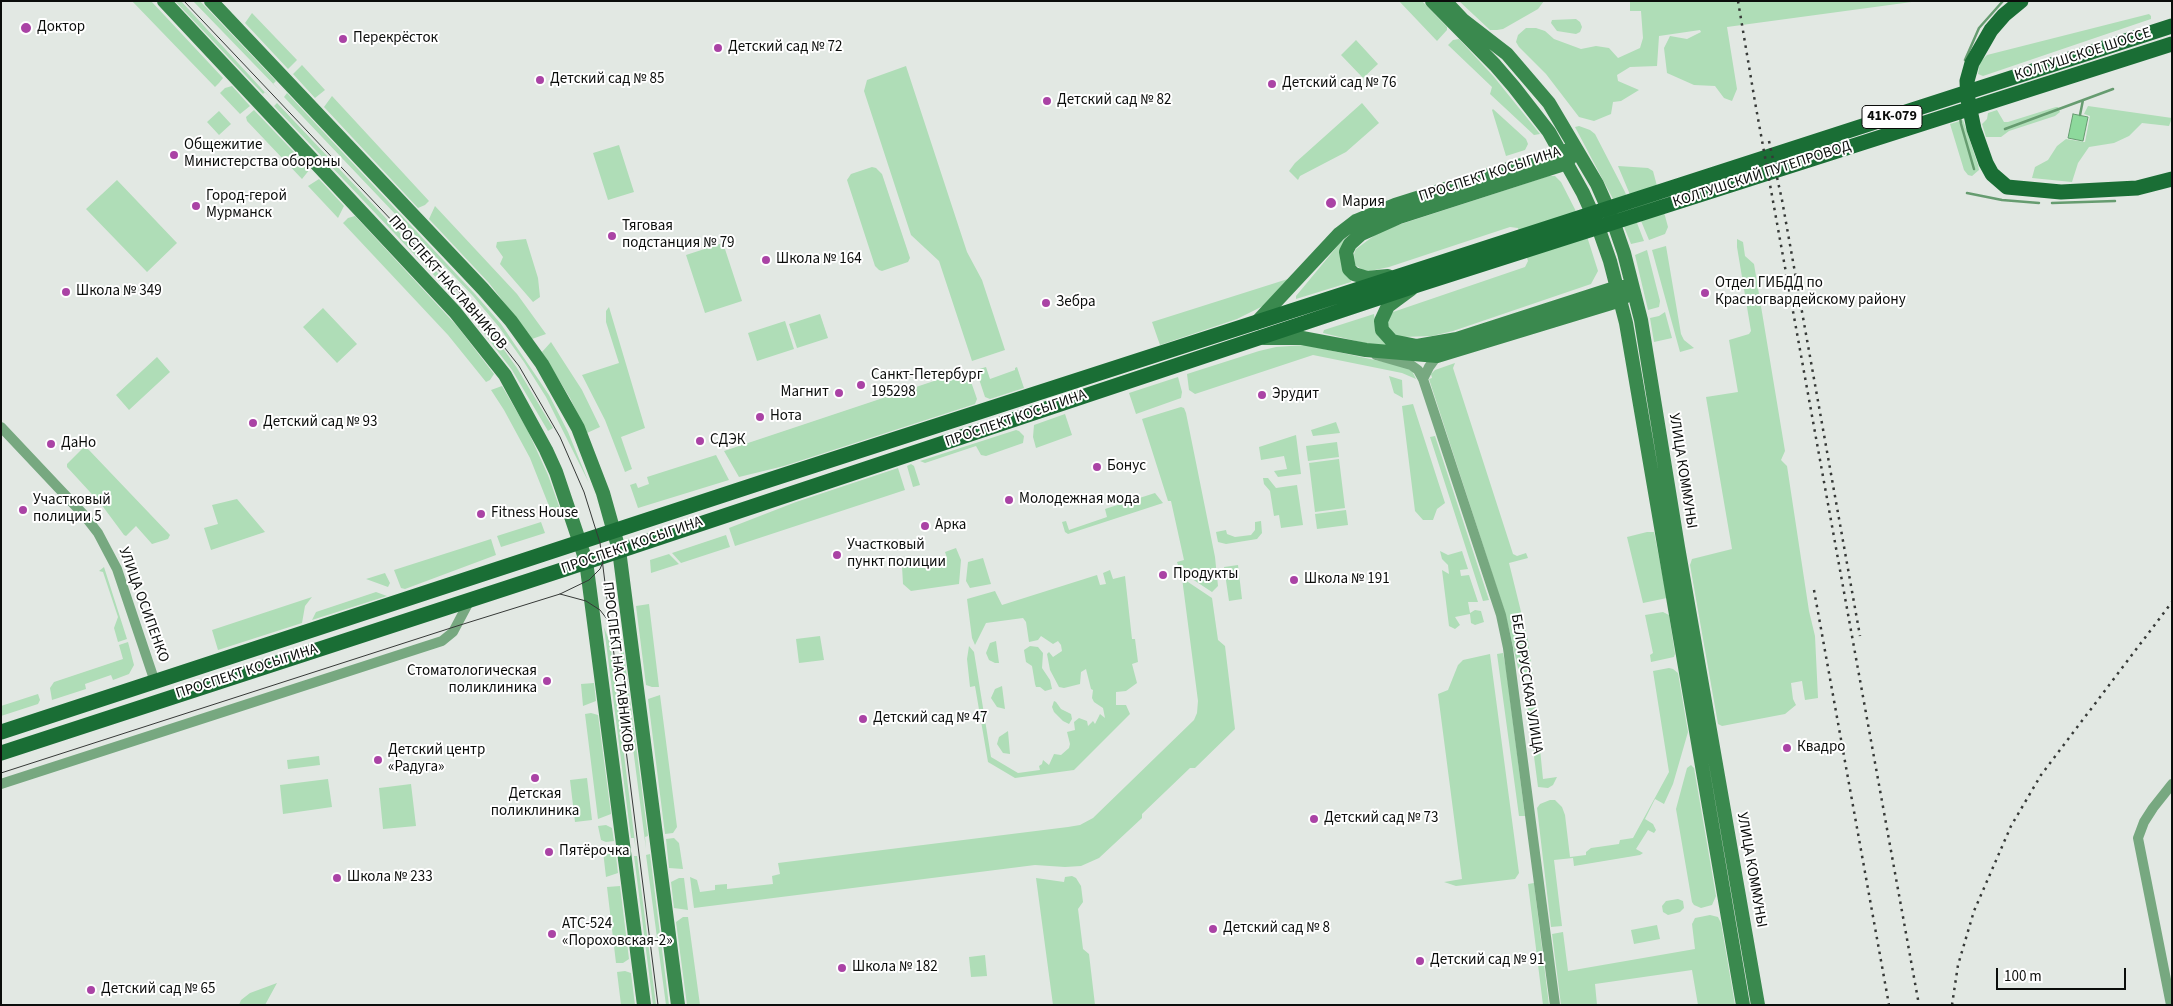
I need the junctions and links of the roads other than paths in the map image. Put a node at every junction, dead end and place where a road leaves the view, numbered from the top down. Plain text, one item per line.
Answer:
1 (164, 1) edge
2 (211, 1) edge
3 (1432, 1) edge
4 (1445, 1) edge
5 (2021, 1) edge
6 (2172, 26) edge
7 (2172, 44) edge
8 (1994, 84) joint
9 (2000, 98) joint
10 (1577, 148) junction
11 (1564, 157) junction
12 (1763, 166) junction
13 (2172, 179) edge
14 (1523, 245) joint
15 (1415, 278) junction
16 (1634, 288) junction
17 (1619, 293) junction
18 (1256, 323) junction
19 (1261, 338) junction
20 (1366, 350) junction
21 (1437, 356) junction
22 (1423, 379) junction
23 (1, 427) edge
24 (615, 531) junction
25 (580, 543) junction
26 (618, 550) junction
27 (586, 561) junction
28 (470, 600) junction
29 (155, 682) junction
30 (1, 732) edge
31 (1, 753) edge
32 (1, 784) edge
33 (2172, 784) edge
34 (644, 1005) edge
35 (678, 1005) edge
36 (1555, 1005) edge
37 (1743, 1005) edge
38 (1758, 1005) edge
39 (2171, 1005) edge

1 - 25 main road, ПРОСПЕКТ НАСТАВНИКОВ
2 - 24 main road, ПРОСПЕКТ НАСТАВНИКОВ
3 - 11 main road, УЛИЦА КОММУНЫ
4 - 10 main road, УЛИЦА КОММУНЫ
5 - 13 main road
6 - 8 main road, КОЛТУШСКОЕ ШОССЕ / 41К-079
7 - 9 main road, КОЛТУШСКОЕ ШОССЕ / 41К-079
8 - 12 main road, КОЛТУШСКИЙ ПУТЕПРОВОД / 41К-079
9 - 12 main road, КОЛТУШСКИЙ ПУТЕПРОВОД / 41К-079
10 - 11 main road, ПРОСПЕКТ КОСЫГИНА
10 - 16 main road, УЛИЦА КОММУНЫ
11 - 15 main road, ПРОСПЕКТ КОСЫГИНА
11 - 17 main road, УЛИЦА КОММУНЫ
11 - 18 main road, ПРОСПЕКТ КОСЫГИНА
12 - 14 main road, КОЛТУШСКИЙ ПУТЕПРОВОД
14 - 15 main road, ПРОСПЕКТ КОСЫГИНА
15 - 17 main road, ПРОСПЕКТ КОСЫГИНА
15 - 18 main road, ПРОСПЕКТ КОСЫГИНА
15 - 19 main road, ПРОСПЕКТ КОСЫГИНА
16 - 17 main road, ПРОСПЕКТ КОСЫГИНА
16 - 38 main road, УЛИЦА КОММУНЫ
17 - 21 main road, ПРОСПЕКТ КОСЫГИНА
17 - 37 main road, УЛИЦА КОММУНЫ
18 - 24 main road, ПРОСПЕКТ КОСЫГИНА
19 - 20 main road, ПРОСПЕКТ КОСЫГИНА
19 - 26 main road, ПРОСПЕКТ КОСЫГИНА
20 - 21 main road, ПРОСПЕКТ КОСЫГИНА
20 - 22 street
21 - 22 street
22 - 36 street, БЕЛОРУССКАЯ УЛИЦА
23 - 29 street, УЛИЦА ОСИПЕНКО
24 - 25 main road, ПРОСПЕКТ КОСЫГИНА
24 - 26 main road, ПРОСПЕКТ НАСТАВНИКОВ
25 - 27 main road, ПРОСПЕКТ НАСТАВНИКОВ
25 - 29 main road, ПРОСПЕКТ КОСЫГИНА
26 - 27 main road, ПРОСПЕКТ КОСЫГИНА
26 - 35 main road, ПРОСПЕКТ НАСТАВНИКОВ
27 - 28 main road, ПРОСПЕКТ КОСЫГИНА
27 - 34 main road, ПРОСПЕКТ НАСТАВНИКОВ
28 - 31 main road, ПРОСПЕКТ КОСЫГИНА
28 - 32 street
29 - 30 main road, ПРОСПЕКТ КОСЫГИНА
33 - 39 street

